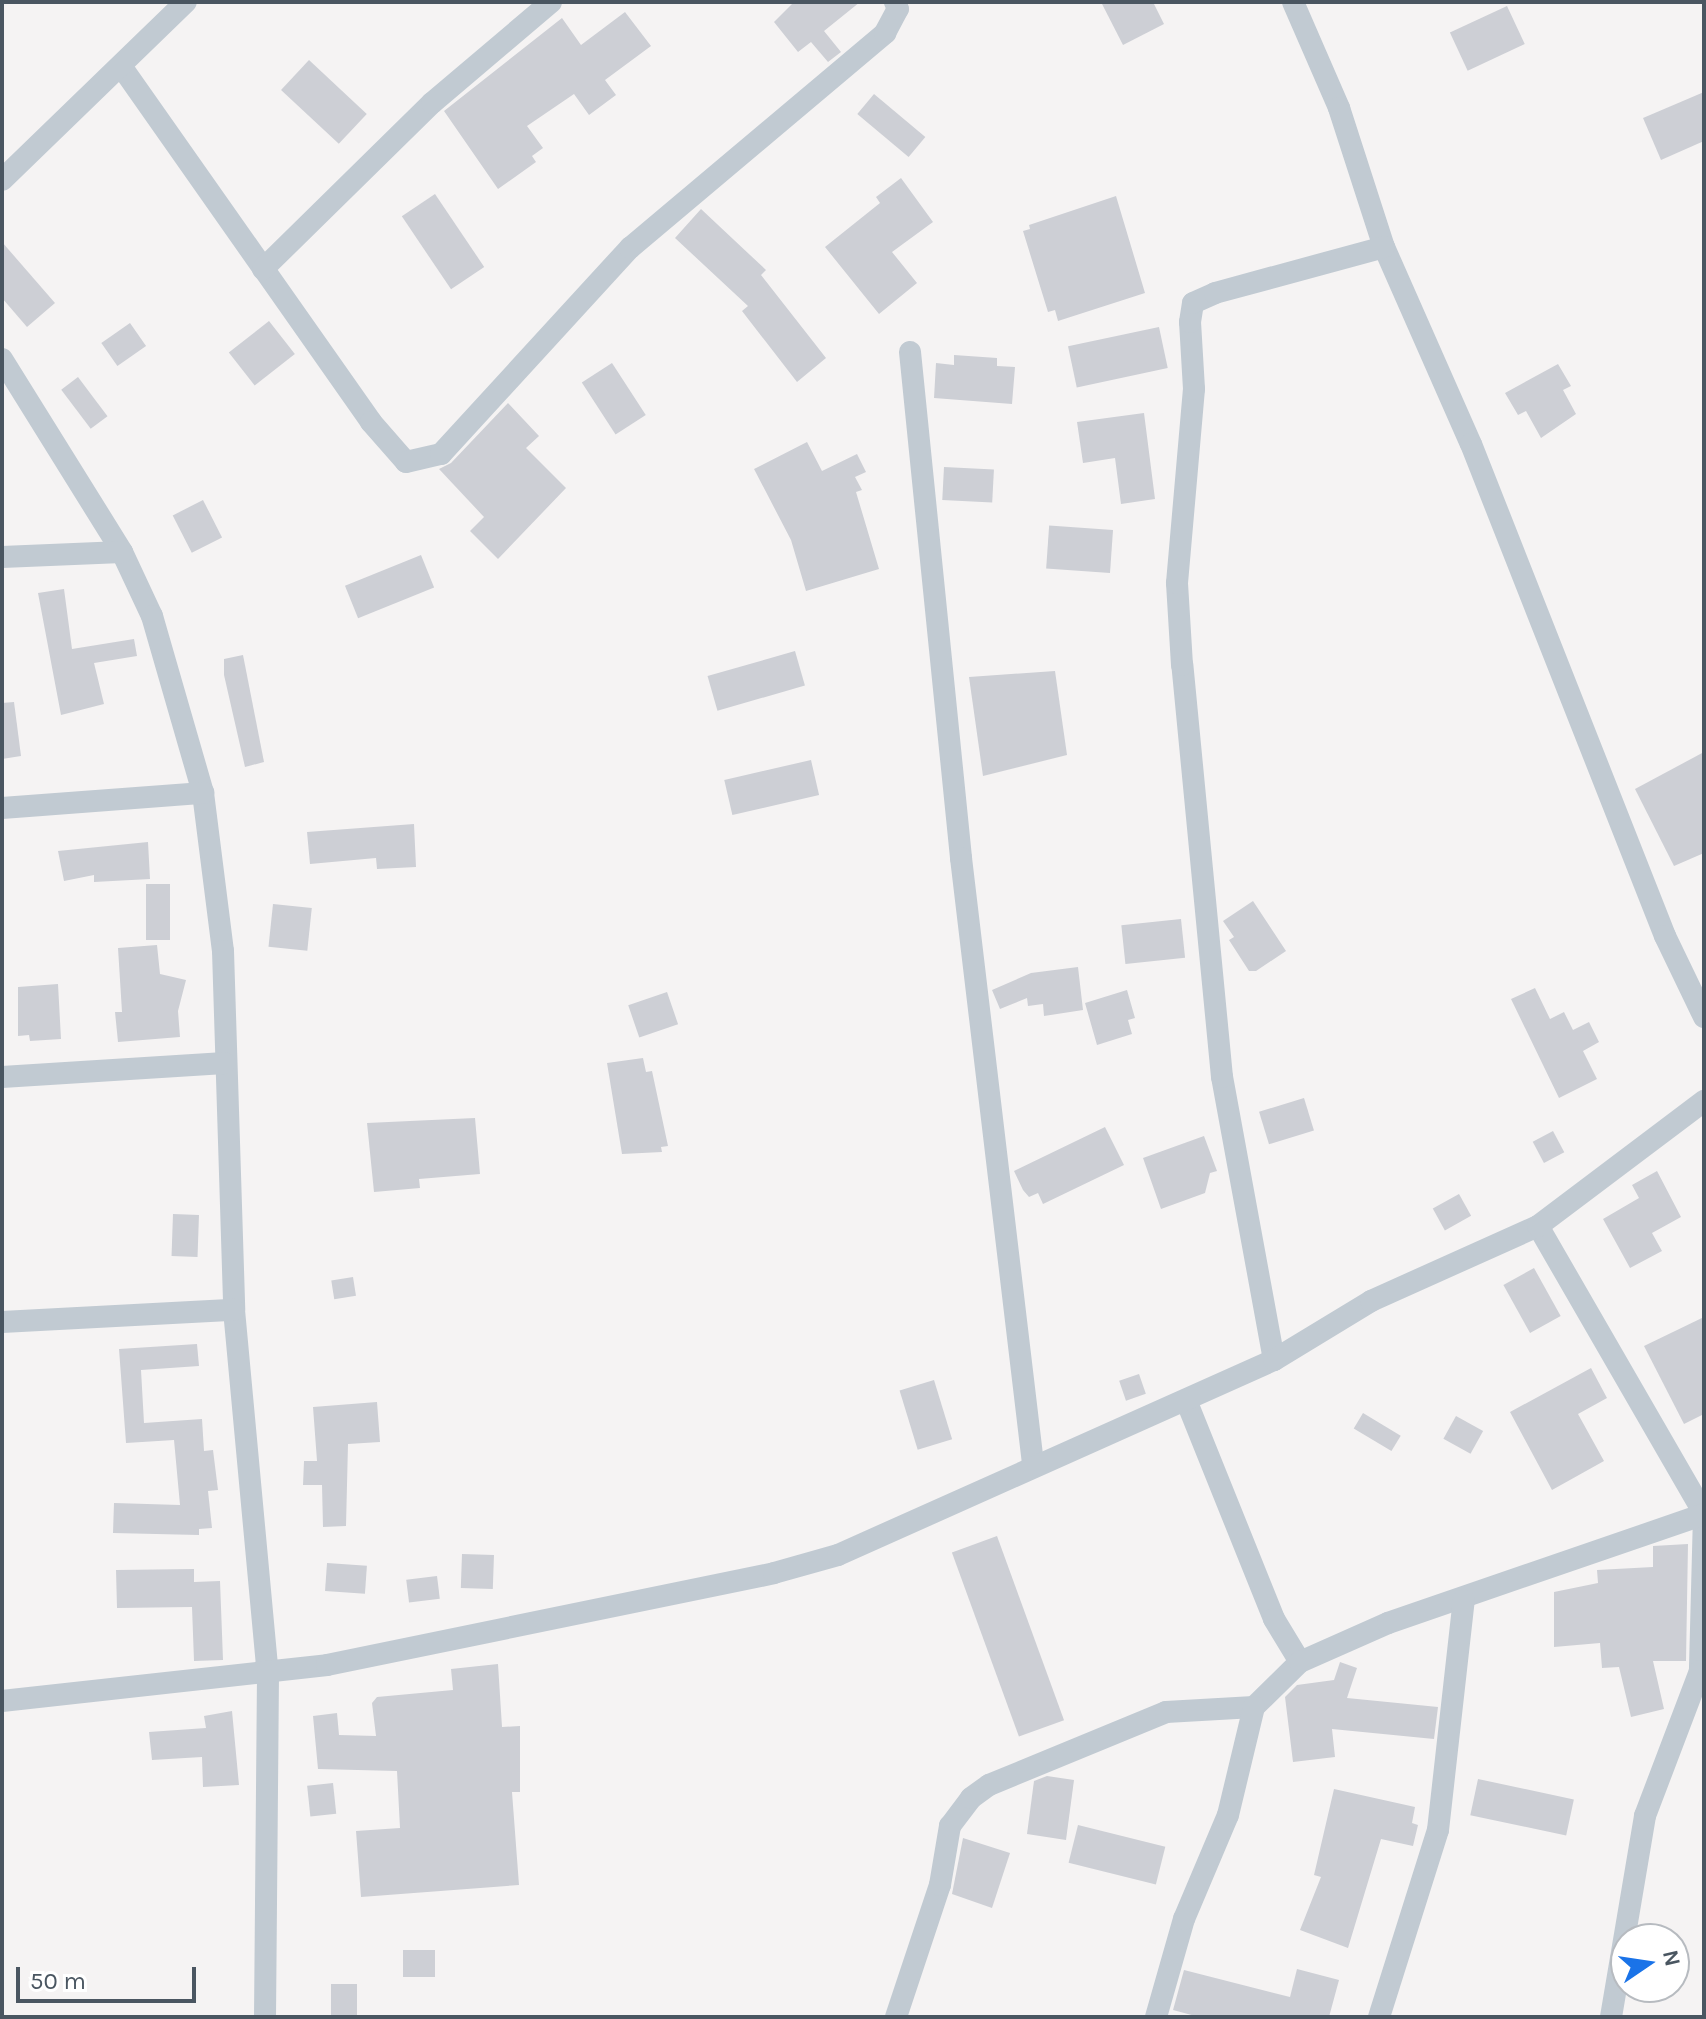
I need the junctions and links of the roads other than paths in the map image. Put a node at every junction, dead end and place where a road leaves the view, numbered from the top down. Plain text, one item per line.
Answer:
1 (186, 2) edge
2 (551, 2) edge
3 (895, 2) edge
4 (1293, 2) edge
5 (121, 66) junction
6 (2, 180) edge
7 (1384, 247) junction
8 (263, 269) junction
9 (910, 352) dead end
10 (2, 359) edge
11 (122, 552) junction
12 (2, 557) edge
13 (203, 793) junction
14 (2, 808) edge
15 (1704, 1017) edge
16 (225, 1063) junction
17 (2, 1077) edge
18 (1704, 1101) edge
19 (1538, 1226) junction
20 (234, 1310) junction
21 (2, 1322) edge
22 (1274, 1360) junction
23 (1186, 1400) junction
24 (1033, 1464) junction
25 (1704, 1514) edge
26 (1464, 1600) junction
27 (1300, 1662) junction
28 (268, 1674) junction
29 (2, 1701) edge
30 (1254, 1707) junction
31 (265, 2017) edge
32 (896, 2017) edge
33 (1156, 2017) edge
34 (1379, 2017) edge
35 (1611, 2017) edge

1 - 5 street
2 - 8 street
3 - 8 street
4 - 7 street
5 - 6 street
5 - 8 street
7 - 15 street
7 - 22 street
9 - 24 street
10 - 11 street
11 - 12 street
11 - 13 street
13 - 14 street
13 - 16 street
16 - 17 street
16 - 20 street
18 - 19 street
19 - 22 street
19 - 25 street
20 - 21 street
20 - 28 street
22 - 23 street
23 - 24 street
23 - 27 street
24 - 28 street
25 - 26 street
25 - 35 street
26 - 27 street
26 - 34 street
27 - 30 street
28 - 29 street
28 - 31 street
30 - 32 street
30 - 33 street

